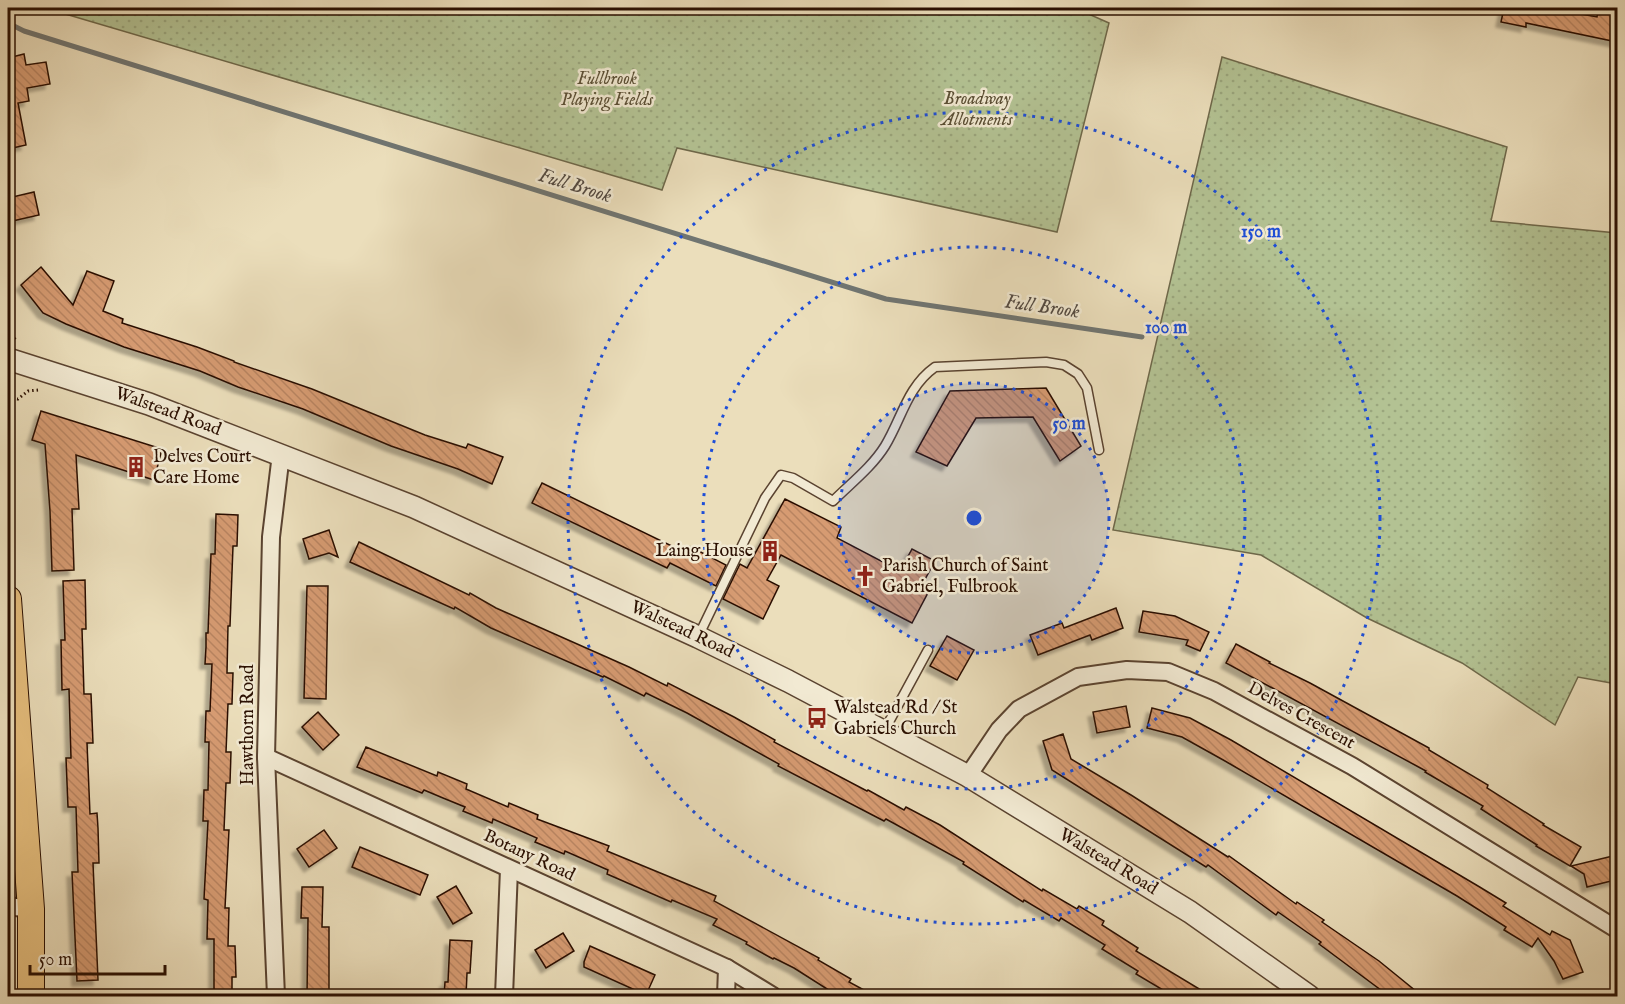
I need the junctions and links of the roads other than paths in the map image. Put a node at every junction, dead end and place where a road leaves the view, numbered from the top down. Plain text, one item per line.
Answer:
1 (8, 359) edge
2 (1100, 450) dead end
3 (280, 453) junction
4 (8, 599) edge
5 (698, 637) junction
6 (928, 650) dead end
7 (883, 731) junction
8 (266, 757) junction
9 (968, 776) junction
10 (509, 868) junction
11 (19, 908) edge
12 (1617, 930) edge
13 (727, 968) junction
14 (31, 996) edge
15 (276, 996) edge
16 (504, 996) edge
17 (726, 996) edge
18 (773, 996) edge
19 (1309, 996) edge

1 - 3 street, Walstead Road
2 - 5 lane
3 - 5 street, Walstead Road
3 - 8 street, Hawthorn Road
4 - 11 main road
5 - 7 street, Walstead Road
6 - 7 lane
7 - 9 street, Walstead Road
8 - 10 street, Botany Road
8 - 15 street, Hawthorn Road
9 - 12 street, Delves Crescent
9 - 19 street, Walstead Road
10 - 13 street, Botany Road
10 - 16 street
11 - 14 main road
13 - 17 street
13 - 18 street, Botany Road

